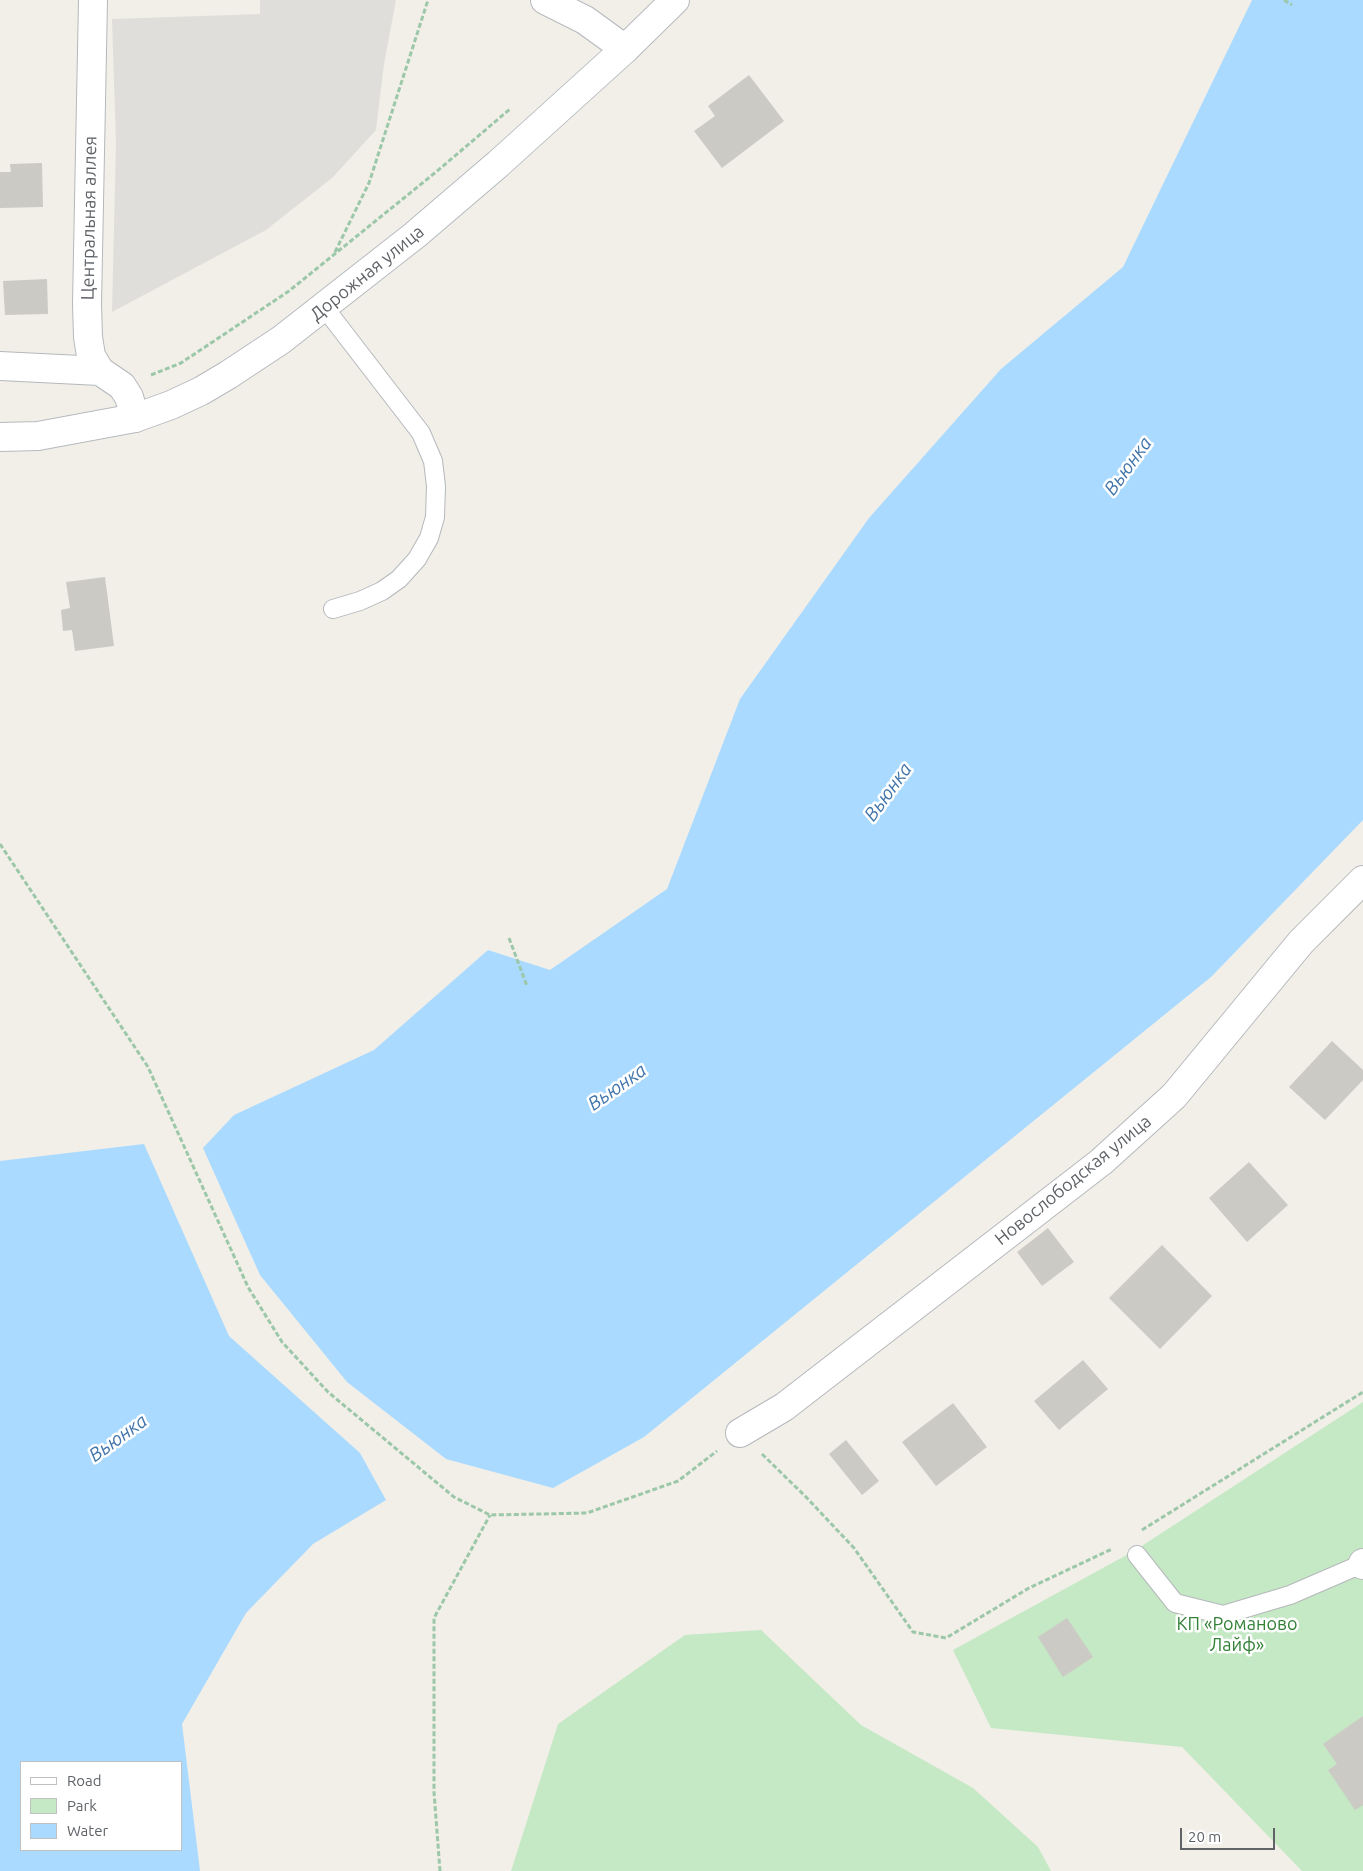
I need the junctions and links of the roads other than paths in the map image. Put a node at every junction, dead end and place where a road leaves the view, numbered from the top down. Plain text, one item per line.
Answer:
1 (93, 0) edge
2 (545, 0) edge
3 (675, 0) edge
4 (625, 49) junction
5 (324, 307) junction
6 (0, 366) edge
7 (111, 379) junction
8 (135, 418) junction
9 (0, 437) edge
10 (333, 609) dead end
11 (1363, 880) edge
12 (740, 1433) road end
13 (1137, 1555) dead end
14 (1363, 1564) edge

1 - 7 street, Центральная аллея
2 - 4 street
3 - 4 street, Дорожная улица
4 - 5 street, Дорожная улица
5 - 8 street, Дорожная улица
5 - 10 lane
6 - 7 street
7 - 8 street, Центральная аллея
8 - 9 street, Дорожная улица
11 - 12 street, Новослободская улица
13 - 14 lane

